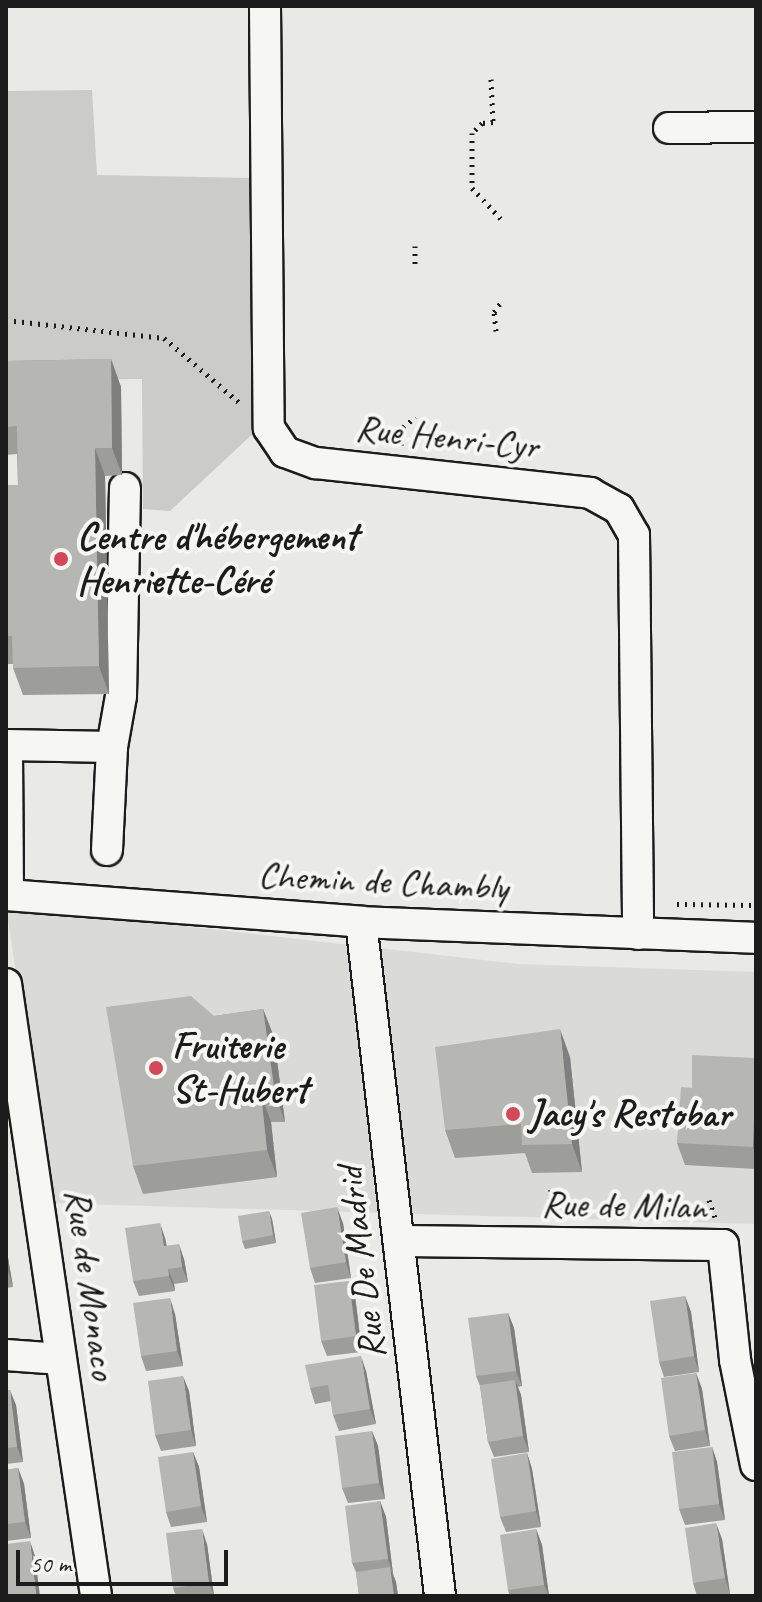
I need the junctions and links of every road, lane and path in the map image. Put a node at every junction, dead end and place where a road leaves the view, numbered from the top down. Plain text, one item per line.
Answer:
1 (265, 6) edge
2 (491, 79) dead end
3 (756, 127) edge
4 (669, 128) dead end
5 (503, 221) dead end
6 (415, 246) dead end
7 (415, 268) dead end
8 (502, 301) dead end
9 (6, 320) edge
10 (496, 331) dead end
11 (269, 428) junction
12 (125, 488) dead end
13 (112, 747) junction
14 (7, 808) edge
15 (107, 850) dead end
16 (7, 895) edge
17 (678, 904) dead end
18 (756, 905) edge
19 (361, 922) junction
20 (638, 934) junction
21 (756, 938) edge
22 (6, 984) edge
23 (399, 1241) junction
24 (6, 1355) edge
25 (61, 1359) junction
26 (756, 1465) edge
27 (96, 1596) edge
28 (440, 1596) edge

1 - 11 street
2 - 5 path
3 - 4 street
6 - 7 path
8 - 10 path
9 - 11 path
11 - 20 street, Rue Henri-Cyr
12 - 13 street
13 - 14 street
13 - 15 street
14 - 16 street
16 - 19 street, Chemin de Chambly
17 - 18 path
19 - 20 street, Chemin de Chambly
19 - 23 street, Rue De Madrid
20 - 21 street, Chemin de Chambly
22 - 25 street, Rue de Monaco
23 - 26 street, Rue de Milan
23 - 28 street, Rue De Madrid
24 - 25 street
25 - 27 street, Rue de Monaco

